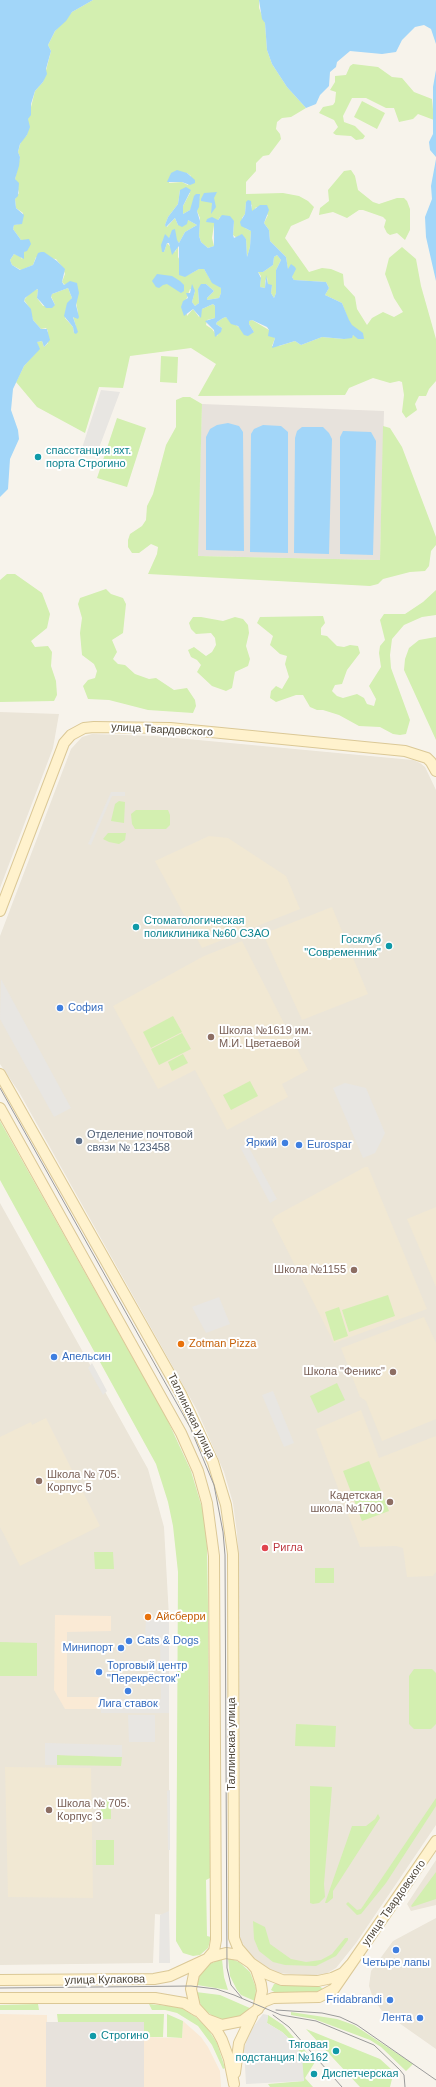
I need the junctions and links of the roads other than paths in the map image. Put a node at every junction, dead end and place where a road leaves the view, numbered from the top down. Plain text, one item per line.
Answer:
1 (436, 771) edge
2 (0, 911) edge
3 (0, 1074) edge
4 (0, 1108) edge
5 (436, 1841) edge
6 (206, 1960) junction
7 (250, 1962) junction
8 (351, 1964) junction
9 (0, 1980) edge
10 (0, 1998) edge
11 (257, 2009) junction
12 (203, 2016) junction
13 (234, 2086) edge

1 - 2 main road, улица Твардовского
3 - 7 main road, Таллинская улица
4 - 6 main road, Таллинская улица
5 - 8 main road, улица Твардовского
6 - 7 main road
6 - 9 main road, улица Кулакова
6 - 12 main road, Таллинская улица
7 - 8 main road, улица Твардовского
7 - 11 main road, Таллинская улица
8 - 11 main road, улица Твардовского
10 - 12 main road, улица Кулакова
11 - 12 main road
11 - 13 main road, Таллинская улица
12 - 13 main road, Таллинская улица

